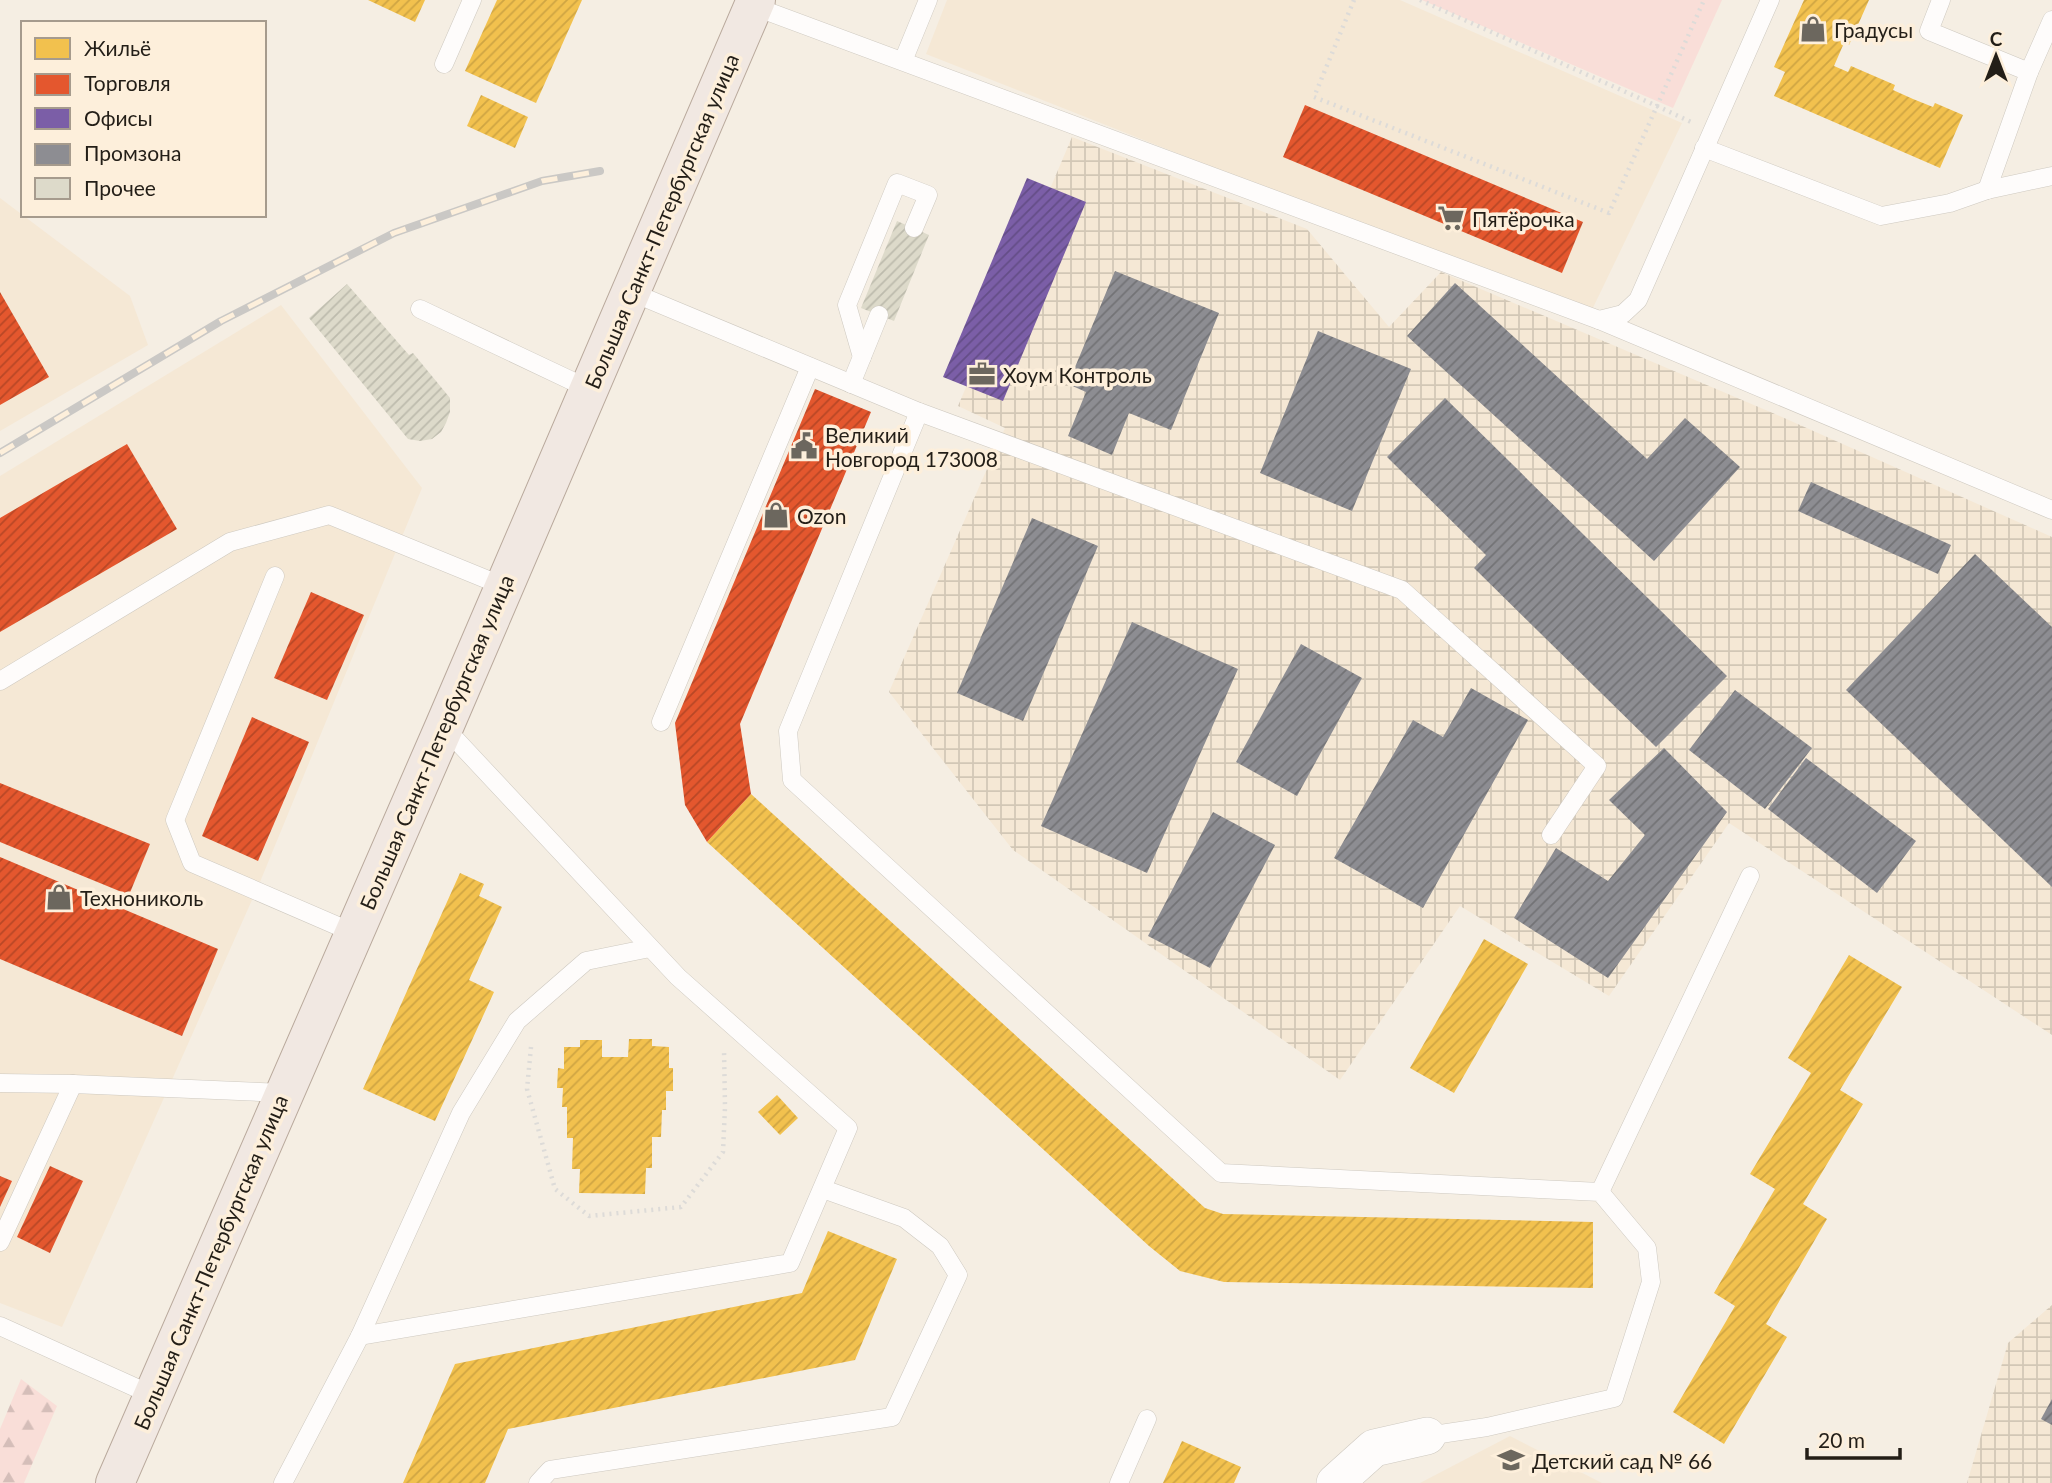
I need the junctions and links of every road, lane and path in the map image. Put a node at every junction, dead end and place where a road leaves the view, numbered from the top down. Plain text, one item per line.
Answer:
1 (472, 0) edge
2 (928, 0) edge
3 (1354, 0) edge
4 (1420, 0) edge
5 (1704, 0) edge
6 (1770, 0) edge
7 (1941, 0) edge
8 (754, 3) edge
9 (2052, 20) edge
10 (903, 61) junction
11 (444, 64) dead end
12 (2029, 72) junction
13 (1657, 106) junction
14 (1707, 140) junction
15 (2052, 176) edge
16 (1987, 190) junction
17 (914, 228) dead end
18 (631, 292) junction
19 (420, 309) dead end
20 (879, 315) dead end
21 (1600, 320) junction
22 (862, 357) junction
23 (810, 367) junction
24 (851, 384) junction
25 (589, 389) junction
26 (919, 412) junction
27 (2052, 510) edge
28 (275, 576) dead end
29 (503, 586) junction
30 (0, 681) edge
31 (661, 722) dead end
32 (443, 727) junction
33 (1551, 835) dead end
34 (1750, 876) dead end
35 (354, 933) junction
36 (650, 948) junction
37 (534, 1006) junction
38 (723, 1017) junction
39 (0, 1083) edge
40 (73, 1084) junction
41 (284, 1093) junction
42 (822, 1189) junction
43 (1601, 1192) junction
44 (0, 1242) edge
45 (0, 1326) edge
46 (360, 1336) junction
47 (152, 1395) junction
48 (1147, 1419) dead end
49 (1427, 1436) joint
50 (115, 1483) edge
51 (283, 1483) edge
52 (538, 1483) edge
53 (1119, 1483) edge
54 (1335, 1483) edge

1 - 11 lane
2 - 10 lane
3 - 13 path
4 - 13 path
5 - 13 path
6 - 14 lane
7 - 12 lane
8 - 10 lane
8 - 18 main road, Большая Санкт-Петербургская улица
9 - 12 lane
10 - 21 lane
12 - 16 lane
13 - 14 path
14 - 16 lane
14 - 21 lane
15 - 16 lane
17 - 22 lane
18 - 23 lane
18 - 25 main road, Большая Санкт-Петербургская улица
19 - 25 lane
20 - 22 lane
21 - 27 lane
22 - 24 lane
23 - 24 lane
23 - 31 lane
24 - 26 lane
25 - 29 main road, Большая Санкт-Петербургская улица
26 - 33 lane
26 - 43 lane
28 - 35 lane
29 - 30 lane
29 - 32 main road, Большая Санкт-Петербургская улица
32 - 35 main road, Большая Санкт-Петербургская улица
32 - 36 lane
34 - 43 lane
35 - 41 main road, Большая Санкт-Петербургская улица
36 - 37 lane
36 - 38 lane
37 - 38 path
37 - 46 lane
38 - 42 lane
39 - 40 lane
40 - 41 lane
40 - 44 lane
41 - 47 main road, Большая Санкт-Петербургская улица
42 - 46 lane
42 - 52 lane
43 - 49 lane
45 - 47 lane
46 - 51 lane
47 - 50 main road, Большая Санкт-Петербургская улица
48 - 53 lane
49 - 54 street

